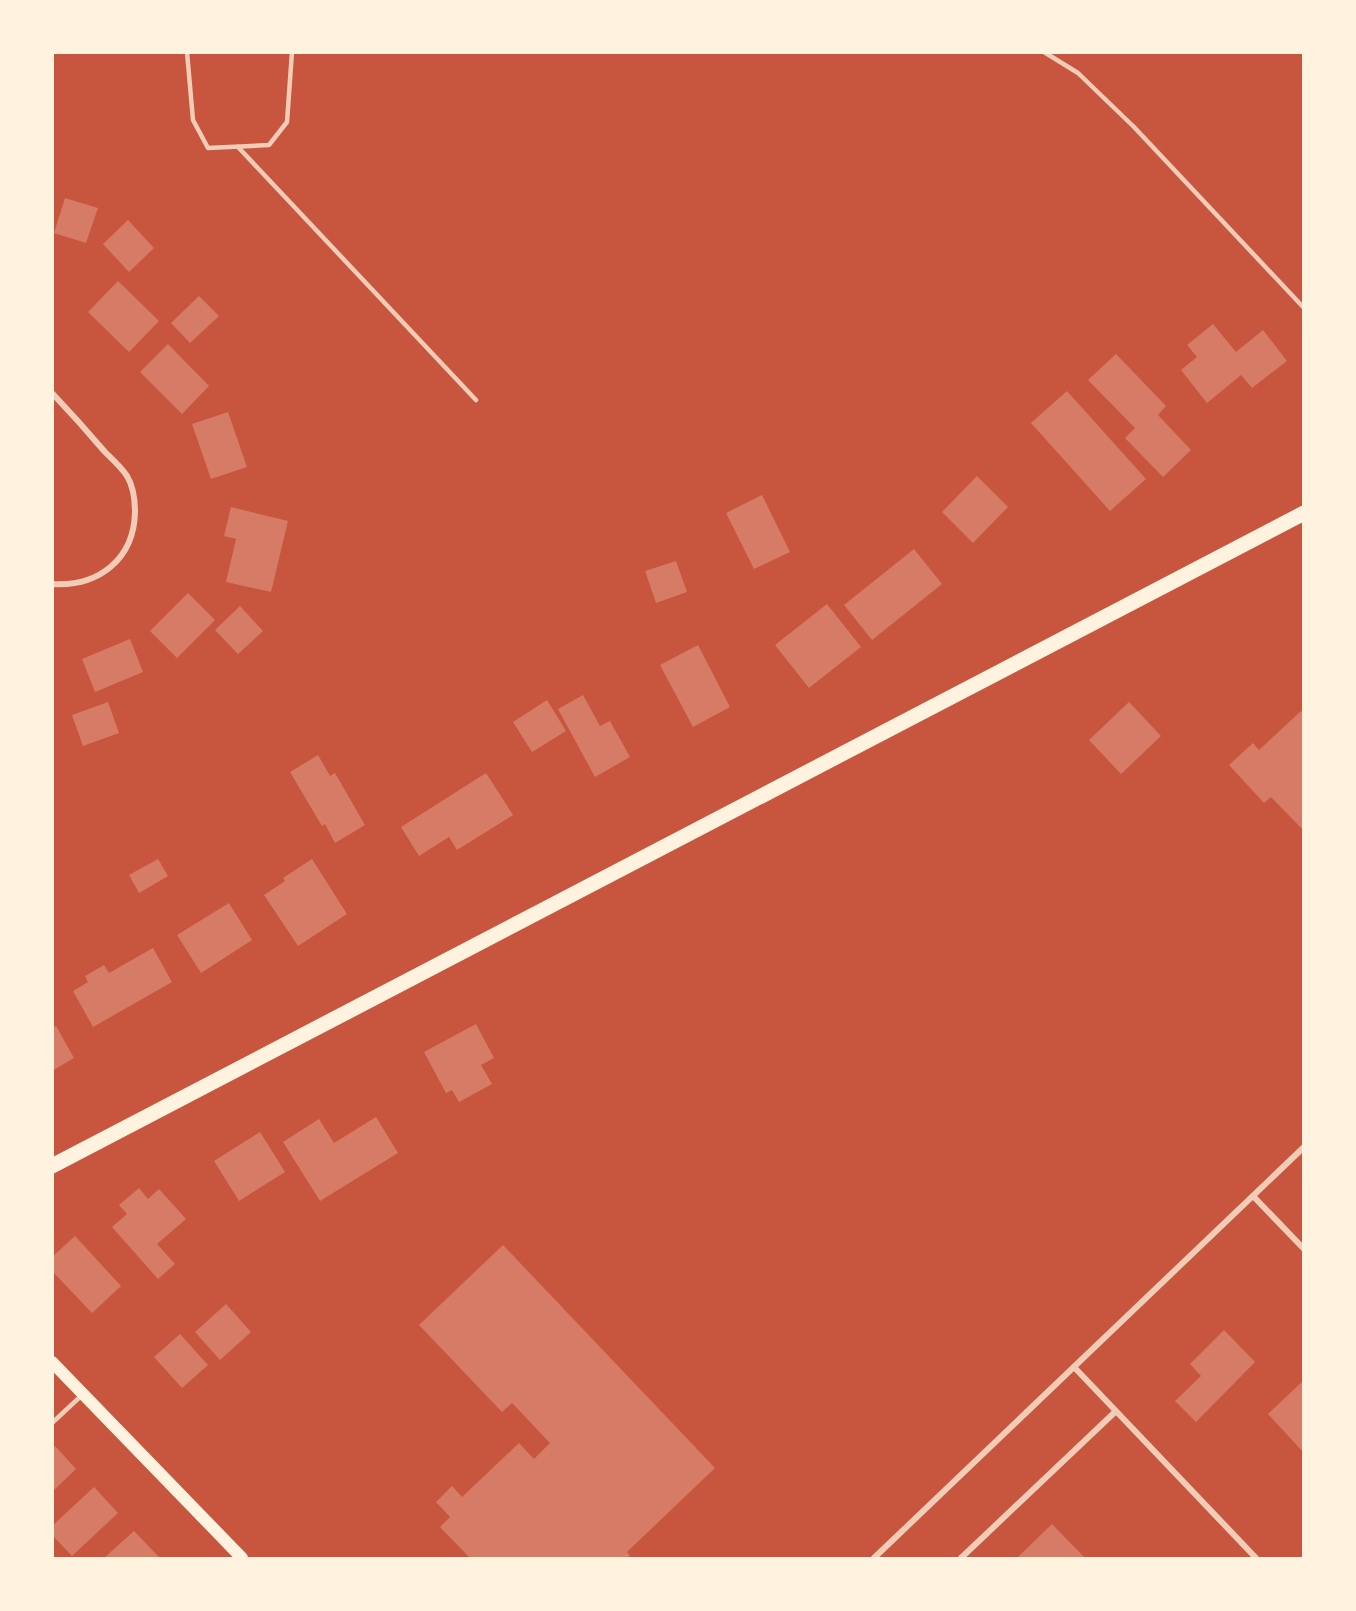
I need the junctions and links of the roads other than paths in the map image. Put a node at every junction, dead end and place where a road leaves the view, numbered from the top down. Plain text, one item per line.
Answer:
1 (187, 52) edge
2 (292, 52) edge
3 (1044, 52) edge
4 (238, 147) junction
5 (1304, 308) edge
6 (52, 393) edge
7 (476, 400) dead end
8 (1304, 513) edge
9 (52, 584) edge
10 (1304, 1147) edge
11 (52, 1166) edge
12 (1253, 1196) junction
13 (1304, 1249) edge
14 (52, 1362) edge
15 (1074, 1367) junction
16 (83, 1394) junction
17 (1115, 1412) junction
18 (52, 1423) edge
19 (239, 1558) edge
20 (874, 1558) edge
21 (961, 1558) edge
22 (1256, 1558) edge

1 - 4 lane
2 - 4 lane
3 - 5 lane
4 - 7 lane
6 - 9 street
8 - 11 main road
10 - 12 street
12 - 13 street
12 - 15 street
14 - 16 main road
15 - 17 street
15 - 20 street
16 - 18 lane
16 - 19 main road
17 - 21 street
17 - 22 street

